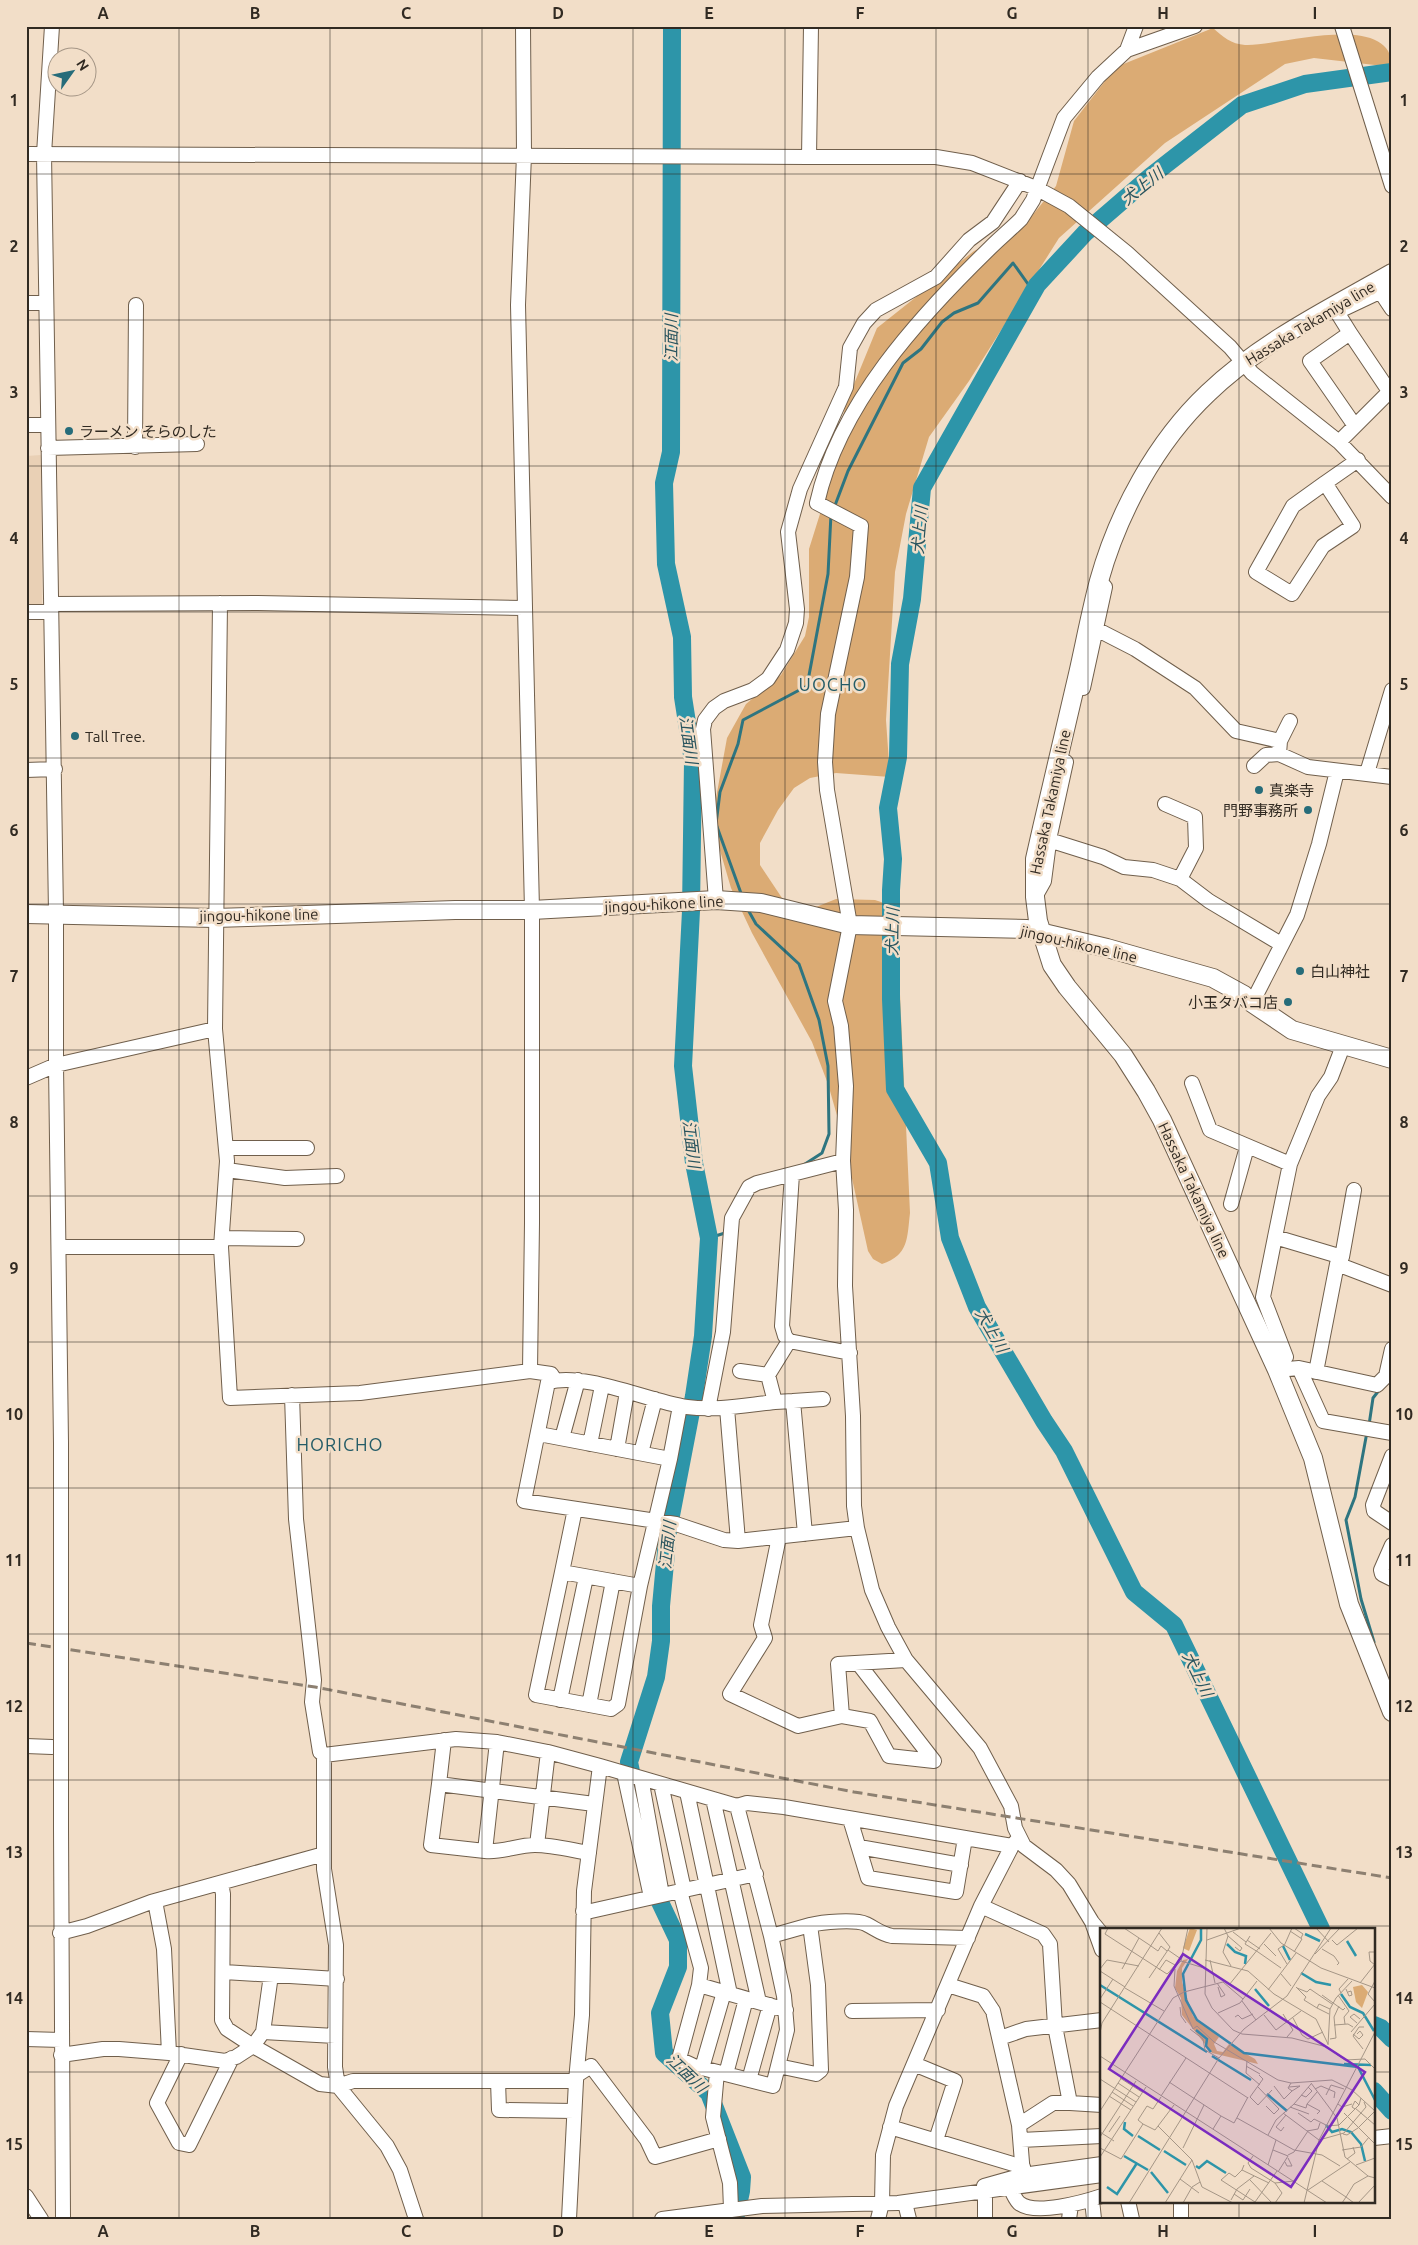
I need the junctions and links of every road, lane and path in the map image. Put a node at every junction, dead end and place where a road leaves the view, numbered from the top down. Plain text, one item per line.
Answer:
1 (52, 26) edge
2 (523, 26) edge
3 (811, 26) edge
4 (1136, 26) edge
5 (1195, 26) edge
6 (1342, 26) edge
7 (1127, 50) junction
8 (26, 154) edge
9 (44, 154) junction
10 (524, 155) junction
11 (809, 157) junction
12 (1020, 182) junction
13 (1392, 186) edge
14 (1042, 191) junction
15 (1392, 274) edge
16 (1386, 289) edge
17 (26, 303) edge
18 (46, 303) junction
19 (136, 305) dead end
20 (1392, 309) edge
21 (1350, 333) junction
22 (1240, 359) junction
23 (1390, 390) edge
24 (26, 425) edge
25 (48, 425) junction
26 (1355, 426) junction
27 (1339, 442) junction
28 (197, 444) dead end
29 (135, 447) junction
30 (48, 448) junction
31 (1358, 460) junction
32 (1325, 483) junction
33 (1392, 497) edge
34 (1099, 581) junction
35 (220, 603) junction
36 (51, 608) junction
37 (524, 608) junction
38 (26, 612) edge
39 (1098, 630) junction
40 (1392, 690) edge
41 (1290, 721) dead end
42 (1279, 748) junction
43 (1254, 766) dead end
44 (54, 769) junction
45 (26, 770) edge
46 (1337, 771) junction
47 (1367, 773) junction
48 (1392, 777) edge
49 (1165, 804) dead end
50 (1049, 840) junction
51 (1180, 879) junction
52 (1035, 897) junction
53 (716, 900) junction
54 (532, 910) junction
55 (56, 913) junction
56 (26, 914) edge
57 (215, 918) junction
58 (854, 925) junction
59 (1034, 931) junction
60 (1281, 944) junction
61 (1252, 1003) junction
62 (215, 1030) junction
63 (1343, 1046) junction
64 (1392, 1059) edge
65 (56, 1065) junction
66 (26, 1078) edge
67 (1192, 1083) dead end
68 (1247, 1147) junction
69 (226, 1148) junction
70 (307, 1148) dead end
71 (843, 1161) junction
72 (1290, 1164) junction
73 (227, 1170) junction
74 (792, 1174) junction
75 (337, 1176) dead end
76 (1354, 1190) dead end
77 (1230, 1204) dead end
78 (1276, 1237) junction
79 (297, 1239) dead end
80 (222, 1242) junction
81 (59, 1247) junction
82 (1339, 1260) junction
83 (1392, 1285) edge
84 (789, 1341) junction
85 (1392, 1349) edge
86 (850, 1353) junction
87 (1282, 1364) junction
88 (1299, 1368) junction
89 (530, 1370) junction
90 (740, 1371) dead end
91 (1316, 1372) junction
92 (768, 1375) junction
93 (555, 1380) junction
94 (578, 1380) junction
95 (602, 1386) junction
96 (627, 1392) junction
97 (292, 1395) junction
98 (654, 1399) junction
99 (823, 1399) dead end
100 (793, 1401) junction
101 (775, 1402) junction
102 (693, 1407) junction
103 (726, 1408) junction
104 (1392, 1432) edge
105 (539, 1434) junction
106 (562, 1438) junction
107 (590, 1444) junction
108 (617, 1449) junction
109 (642, 1453) junction
110 (1392, 1456) edge
111 (670, 1459) junction
112 (575, 1508) junction
113 (665, 1522) junction
114 (1392, 1523) edge
115 (857, 1528) junction
116 (805, 1534) junction
117 (779, 1537) junction
118 (738, 1541) junction
119 (1392, 1545) edge
120 (562, 1572) junction
121 (586, 1577) junction
122 (1392, 1579) edge
123 (613, 1581) junction
124 (640, 1586) junction
125 (906, 1660) junction
126 (858, 1663) junction
127 (560, 1700) junction
128 (589, 1705) junction
129 (1392, 1712) edge
130 (842, 1716) junction
131 (444, 1740) junction
132 (497, 1742) junction
133 (26, 1746) edge
134 (52, 1747) dead end
135 (548, 1752) junction
136 (324, 1755) junction
137 (600, 1766) junction
138 (624, 1773) junction
139 (640, 1778) junction
140 (439, 1784) junction
141 (661, 1784) junction
142 (491, 1791) junction
143 (688, 1792) junction
144 (543, 1798) junction
145 (713, 1799) junction
146 (594, 1804) junction
147 (737, 1806) junction
148 (850, 1819) junction
149 (965, 1838) junction
150 (1015, 1842) junction
151 (537, 1845) junction
152 (859, 1847) junction
153 (485, 1851) junction
154 (589, 1853) junction
155 (324, 1854) junction
156 (961, 1865) junction
157 (756, 1874) junction
158 (731, 1880) junction
159 (220, 1884) junction
160 (707, 1885) junction
161 (682, 1891) junction
162 (656, 1896) junction
163 (155, 1900) junction
164 (981, 1906) junction
165 (583, 1911) junction
166 (1092, 1922) junction
167 (810, 1925) junction
168 (1100, 1932) edge
169 (60, 1933) junction
170 (771, 1936) junction
171 (968, 1938) junction
172 (1100, 1944) edge
173 (224, 1972) junction
174 (271, 1975) junction
175 (337, 1979) junction
176 (699, 1985) junction
177 (948, 1985) junction
178 (727, 1993) junction
179 (758, 2002) junction
180 (786, 2010) junction
181 (938, 2010) junction
182 (852, 2011) dead end
183 (1100, 2020) edge
184 (1055, 2026) junction
185 (263, 2032) junction
186 (335, 2036) junction
187 (1000, 2038) junction
188 (26, 2039) edge
189 (61, 2040) junction
190 (253, 2046) junction
191 (175, 2054) junction
192 (62, 2055) junction
193 (232, 2058) junction
194 (914, 2064) junction
195 (778, 2066) junction
196 (702, 2068) junction
197 (722, 2073) junction
198 (576, 2078) junction
199 (749, 2080) junction
200 (498, 2081) junction
201 (338, 2086) junction
202 (1070, 2103) junction
203 (1100, 2105) edge
204 (574, 2111) junction
205 (1019, 2125) junction
206 (890, 2127) junction
207 (1100, 2136) edge
208 (1392, 2136) edge
209 (1376, 2138) edge
210 (719, 2139) junction
211 (936, 2140) junction
212 (1020, 2140) junction
213 (1100, 2164) edge
214 (1023, 2171) junction
215 (1100, 2175) edge
216 (1011, 2190) junction
217 (980, 2193) junction
218 (26, 2196) edge
219 (1097, 2198) edge
220 (1128, 2202) edge
221 (1181, 2202) edge
222 (882, 2203) junction
223 (904, 2203) junction
224 (1070, 2212) edge
225 (726, 2213) edge
226 (41, 2219) edge
227 (63, 2219) edge
228 (416, 2219) edge
229 (569, 2219) edge
230 (662, 2219) edge
231 (878, 2219) edge
232 (909, 2219) edge
233 (985, 2219) edge
234 (1094, 2219) edge
235 (1132, 2219) edge
236 (1181, 2219) edge

1 - 9 street
2 - 10 street
3 - 11 street
4 - 7 street
5 - 7 street
6 - 13 street
7 - 14 street
8 - 9 street
9 - 10 street
9 - 18 street
10 - 11 street
10 - 37 street
11 - 12 street
12 - 14 street
12 - 53 street
14 - 22 street
14 - 58 street
15 - 22 main road, Hassaka Takamiya line
16 - 20 street
16 - 21 street
17 - 18 street
18 - 25 street
19 - 29 street
21 - 23 street
21 - 26 street
22 - 27 street
22 - 34 main road, Hassaka Takamiya line
23 - 26 street
24 - 25 street
25 - 30 street
26 - 27 street
27 - 31 street
28 - 29 street
29 - 30 street
30 - 36 street
31 - 32 street
31 - 33 street
32 - 32 street
34 - 39 street
34 - 52 main road, Hassaka Takamiya line
35 - 36 street
35 - 37 street
35 - 57 street
36 - 38 street
36 - 44 street
37 - 54 street
39 - 42 street
39 - 50 street
40 - 47 street
41 - 42 street
42 - 43 street
42 - 46 street
44 - 45 street
44 - 55 street
46 - 47 street
46 - 60 street
47 - 48 street
49 - 51 street
50 - 51 street
50 - 52 street
51 - 60 street
52 - 59 main road, Hassaka Takamiya line
53 - 54 main road, jingou-hikone line
53 - 58 main road, jingou-hikone line
54 - 57 main road, jingou-hikone line
54 - 89 street
55 - 56 main road, jingou-hikone line
55 - 57 main road, jingou-hikone line
55 - 65 street
57 - 62 street
58 - 59 main road, jingou-hikone line
58 - 71 street
59 - 61 main road, jingou-hikone line
59 - 87 main road, Hassaka Takamiya line
60 - 61 street
61 - 63 main road, jingou-hikone line
62 - 65 street
62 - 69 street
63 - 64 main road, jingou-hikone line
63 - 72 street
65 - 66 street
65 - 81 street
67 - 68 street
68 - 72 street
68 - 77 street
69 - 70 street
69 - 73 street
71 - 74 street
71 - 86 street
72 - 78 street
73 - 75 street
73 - 80 street
74 - 84 street
74 - 102 street
76 - 82 street
78 - 82 street
78 - 87 street
79 - 80 street
80 - 81 street
80 - 97 street
81 - 169 street, bridge
82 - 83 street
82 - 91 street
84 - 86 street
84 - 92 street
85 - 91 street
86 - 115 street
87 - 88 street
87 - 129 main road, Hassaka Takamiya line
88 - 91 street
88 - 104 street
89 - 93 street
89 - 97 street
90 - 92 street
92 - 101 street
93 - 94 street
93 - 105 street
94 - 95 street
94 - 106 street
95 - 96 street
95 - 107 street
96 - 98 street
96 - 108 street
97 - 136 street
98 - 102 street
98 - 109 street
99 - 100 street
100 - 101 street
100 - 116 street
101 - 103 street
102 - 103 street
102 - 111 street
103 - 118 street
105 - 106 street
105 - 112 street
106 - 107 street
107 - 108 street
108 - 109 street
109 - 111 street
110 - 114 street
111 - 113 street
112 - 113 street
112 - 120 street
113 - 118 street
113 - 124 street
115 - 116 street
115 - 125 street
116 - 117 street
117 - 118 street
117 - 130 street
119 - 122 street
120 - 121 street
120 - 127 street
121 - 123 street
121 - 127 street
123 - 124 street
123 - 128 street
124 - 128 street
125 - 126 street
125 - 150 street
126 - 130 street
126 - 130 street
127 - 128 street
131 - 132 street
131 - 136 street
131 - 140 street
132 - 135 street
132 - 142 street
133 - 134 street
135 - 137 street
135 - 144 street
136 - 155 street
137 - 138 street
137 - 146 street
138 - 139 street
138 - 162 street
139 - 141 street
139 - 162 street
140 - 142 street
140 - 153 street
141 - 143 street
141 - 161 street
142 - 144 street
142 - 153 street
143 - 145 street
143 - 160 street
144 - 146 street
144 - 151 street
145 - 147 street
145 - 158 street
146 - 154 street
147 - 148 street
147 - 157 street
148 - 149 street
148 - 152 street
149 - 150 street
149 - 156 street
150 - 164 street
150 - 166 street
151 - 153 street
151 - 154 street
152 - 156 street
152 - 156 street
154 - 165 street
155 - 159 street
155 - 175 street
157 - 158 street
157 - 170 street
158 - 160 street
158 - 179 street
159 - 163 street
159 - 173 street
160 - 161 street
160 - 178 street
161 - 162 street
161 - 176 street
162 - 165 street
163 - 169 street
163 - 191 street
164 - 171 street
164 - 184 street
165 - 198 street
166 - 168 street
166 - 172 street
167 - 170 street
167 - 171 street
167 - 195 street
169 - 189 street
170 - 180 street
171 - 177 street
173 - 174 street
173 - 190 street
174 - 175 street
174 - 185 street
175 - 186 street
176 - 178 street
176 - 196 street
177 - 181 street
177 - 187 street
178 - 179 street
178 - 196 street
179 - 180 street
179 - 197 street
179 - 199 street
180 - 195 street
181 - 182 street
181 - 194 street
183 - 184 street
184 - 187 street
184 - 202 street
185 - 186 street
185 - 190 street
186 - 201 street
187 - 205 street
188 - 189 street
189 - 192 street
190 - 193 street
190 - 201 street
191 - 192 street
191 - 193 street
191 - 193 street
192 - 227 street
194 - 206 street
194 - 211 street
195 - 199 street
196 - 197 street
197 - 199 street
197 - 210 street
198 - 200 street
198 - 204 street
198 - 210 street
200 - 201 street
200 - 204 street
201 - 228 street
202 - 203 street
202 - 205 street
204 - 229 street
205 - 212 street
206 - 211 street
206 - 222 street
207 - 212 street
208 - 209 street
210 - 225 street
211 - 214 street
212 - 214 street
213 - 214 street
214 - 217 street
215 - 216 street
216 - 217 street
216 - 224 street
217 - 223 street
217 - 233 street
218 - 226 street
219 - 224 street
219 - 234 street
220 - 235 street
221 - 236 street
222 - 223 street
222 - 225 street
222 - 231 street
223 - 232 street
225 - 230 street

